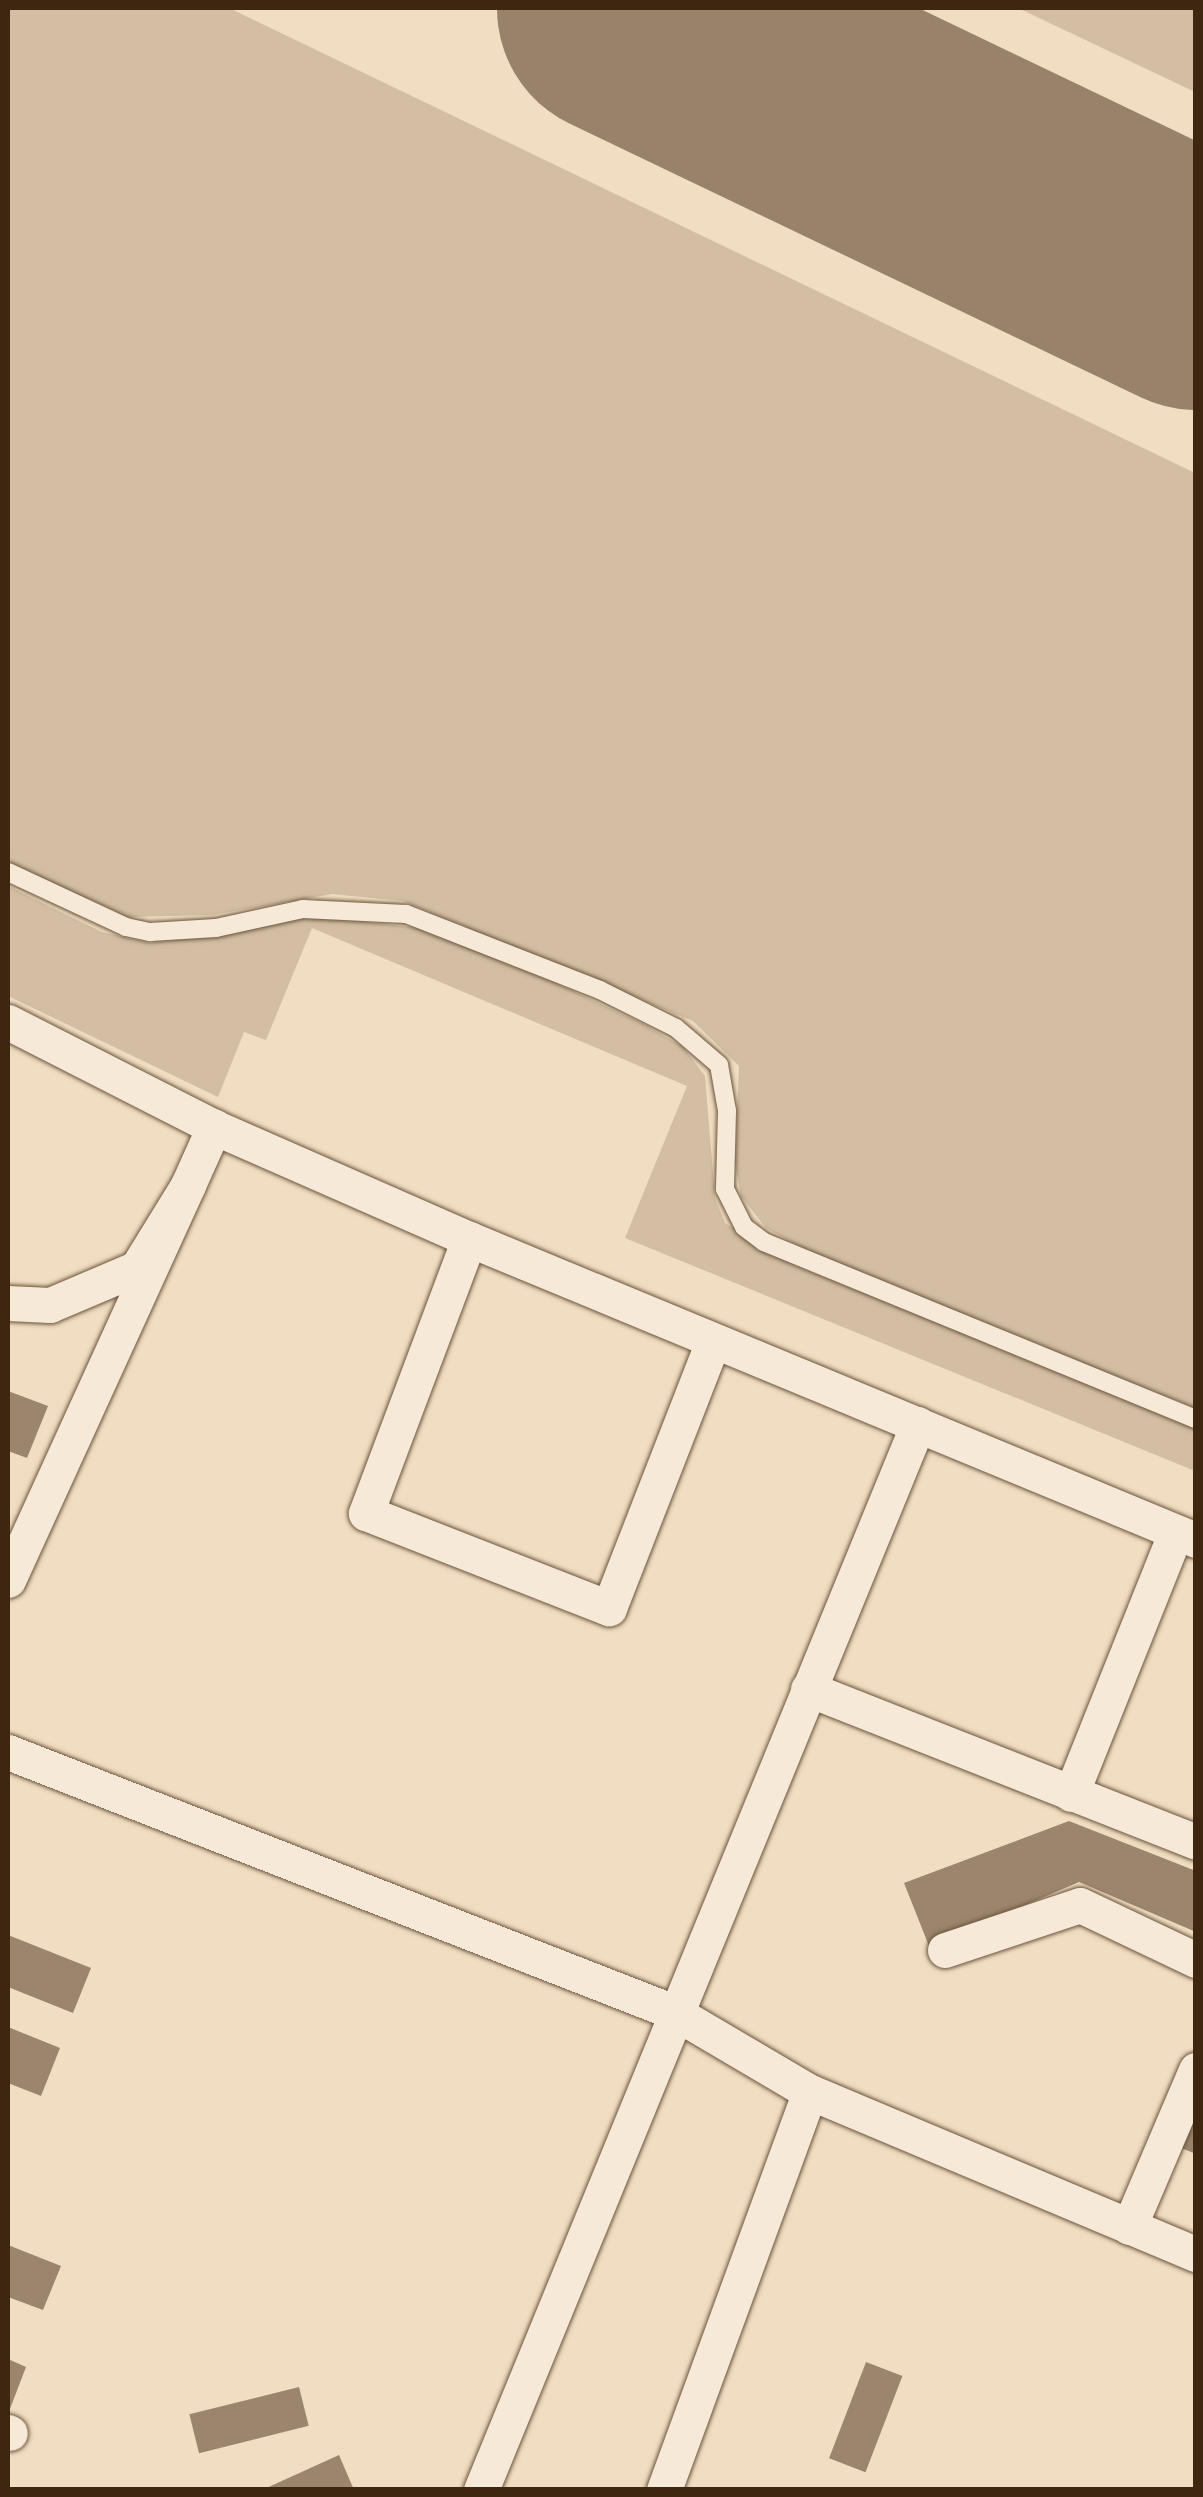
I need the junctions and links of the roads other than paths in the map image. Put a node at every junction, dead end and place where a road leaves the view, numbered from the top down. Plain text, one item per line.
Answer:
1 (8, 872) edge
2 (8, 1022) edge
3 (214, 1127) junction
4 (188, 1184) junction
5 (469, 1239) junction
6 (8, 1303) edge
7 (712, 1340) junction
8 (1196, 1420) edge
9 (918, 1424) junction
10 (1186, 1536) edge
11 (8, 1580) edge
12 (808, 1690) junction
13 (8, 1752) edge
14 (1071, 1794) junction
15 (1196, 1842) edge
16 (945, 1950) dead end
17 (1196, 1960) edge
18 (674, 2012) junction
19 (1196, 2070) edge
20 (810, 2092) junction
21 (1129, 2227) junction
22 (1196, 2254) edge
23 (481, 2490) edge
24 (664, 2490) edge

1 - 8 lane
2 - 3 street
3 - 4 street
3 - 5 street
4 - 6 street
4 - 11 street
5 - 7 street
5 - 7 street
7 - 9 street
9 - 10 street
9 - 12 street
10 - 14 street
12 - 14 street
12 - 18 street
13 - 18 street
14 - 15 street
16 - 17 street
18 - 20 street
18 - 23 street
19 - 21 street
20 - 21 street
20 - 24 street
21 - 22 street

